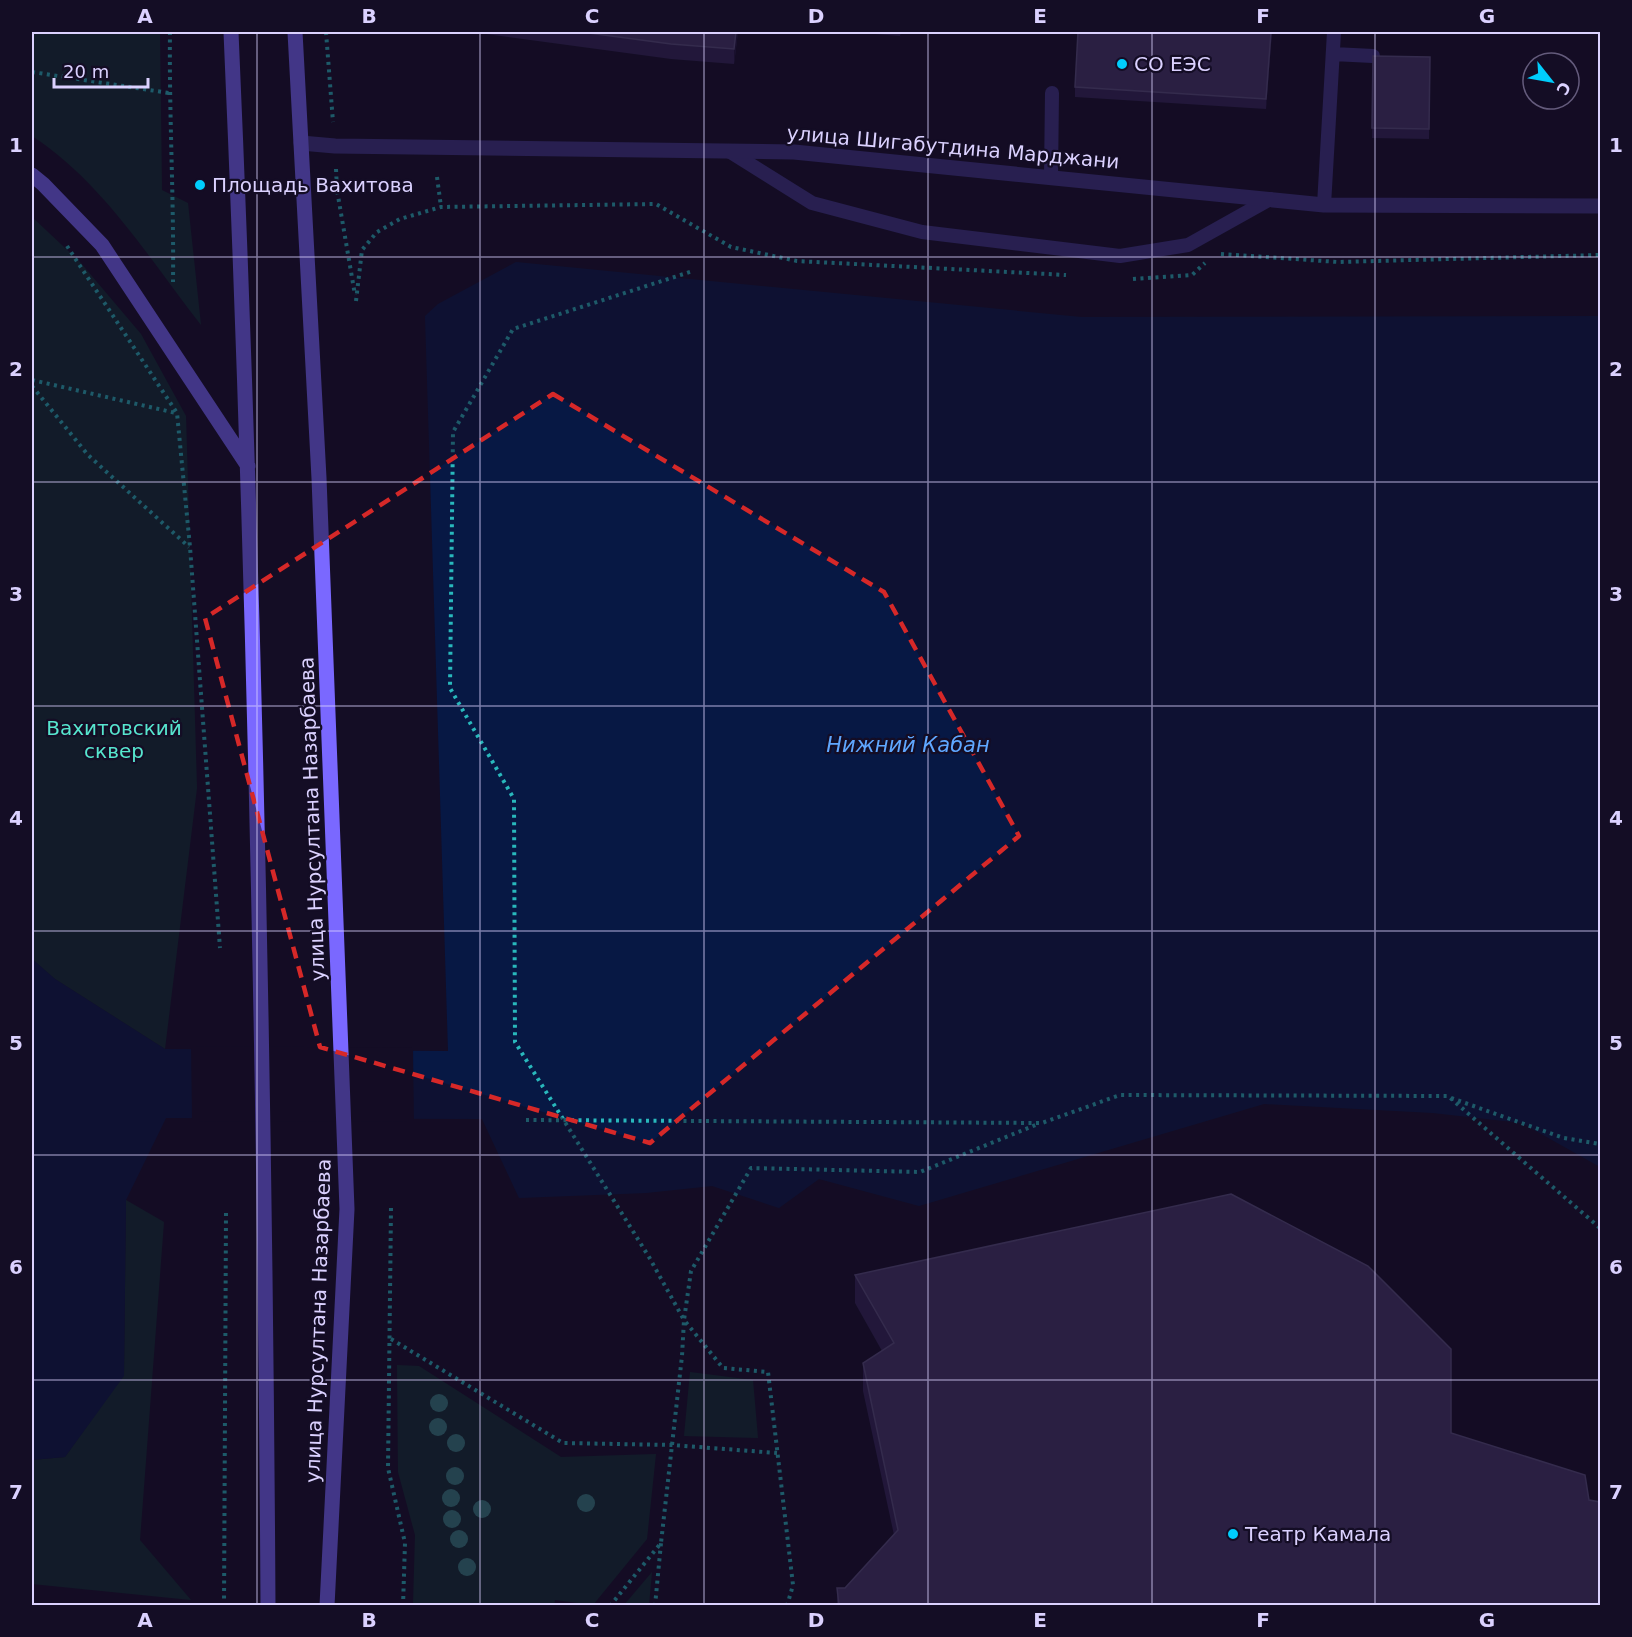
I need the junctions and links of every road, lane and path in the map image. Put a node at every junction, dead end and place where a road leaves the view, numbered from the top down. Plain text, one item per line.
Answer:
1 (170, 32) edge
2 (231, 32) edge
3 (295, 32) edge
4 (1334, 32) edge
5 (1333, 54) junction
6 (1373, 56) edge
7 (32, 72) edge
8 (170, 93) junction
9 (1052, 93) dead end
10 (301, 143) junction
11 (729, 152) junction
12 (32, 175) edge
13 (437, 177) dead end
14 (1051, 177) junction
15 (1270, 199) junction
16 (1324, 205) junction
17 (1600, 206) edge
18 (441, 207) dead end
19 (62, 238) dead end
20 (693, 271) dead end
21 (173, 282) dead end
22 (32, 380) edge
23 (32, 386) edge
24 (177, 413) junction
25 (249, 466) junction
26 (190, 547) junction
27 (220, 948) dead end
28 (1448, 1096) junction
29 (526, 1120) dead end
30 (564, 1120) junction
31 (1042, 1123) junction
32 (1600, 1144) edge
33 (391, 1208) dead end
34 (226, 1212) dead end
35 (1600, 1228) edge
36 (684, 1320) junction
37 (391, 1339) junction
38 (672, 1445) junction
39 (777, 1453) junction
40 (661, 1543) junction
41 (224, 1605) edge
42 (268, 1605) edge
43 (327, 1605) edge
44 (403, 1605) edge
45 (610, 1605) edge
46 (656, 1605) edge
47 (788, 1605) edge

1 - 8 path
2 - 25 main road
3 - 10 main road, улица Нурсултана Назарбаева
4 - 5 lane
5 - 6 lane
5 - 16 lane
7 - 8 path
8 - 21 path
9 - 14 lane
10 - 11 street, улица Шигабутдина Марджани
10 - 43 main road, улица Нурсултана Назарбаева
11 - 14 street, улица Шигабутдина Марджани
11 - 15 lane
12 - 25 main road
13 - 18 path
14 - 15 street, улица Шигабутдина Марджани
15 - 16 street, улица Шигабутдина Марджани
16 - 17 street, улица Шигабутдина Марджани
19 - 24 path
20 - 30 path
22 - 24 path
23 - 26 path
24 - 26 path
25 - 42 main road
26 - 27 path
28 - 31 path
28 - 32 path
28 - 35 path
29 - 30 path
30 - 31 path
30 - 36 path
31 - 36 path
33 - 37 path
34 - 41 path
36 - 38 path
36 - 39 path
37 - 38 path
37 - 44 path
38 - 39 path
38 - 40 path
39 - 47 path
40 - 45 path
40 - 46 path

